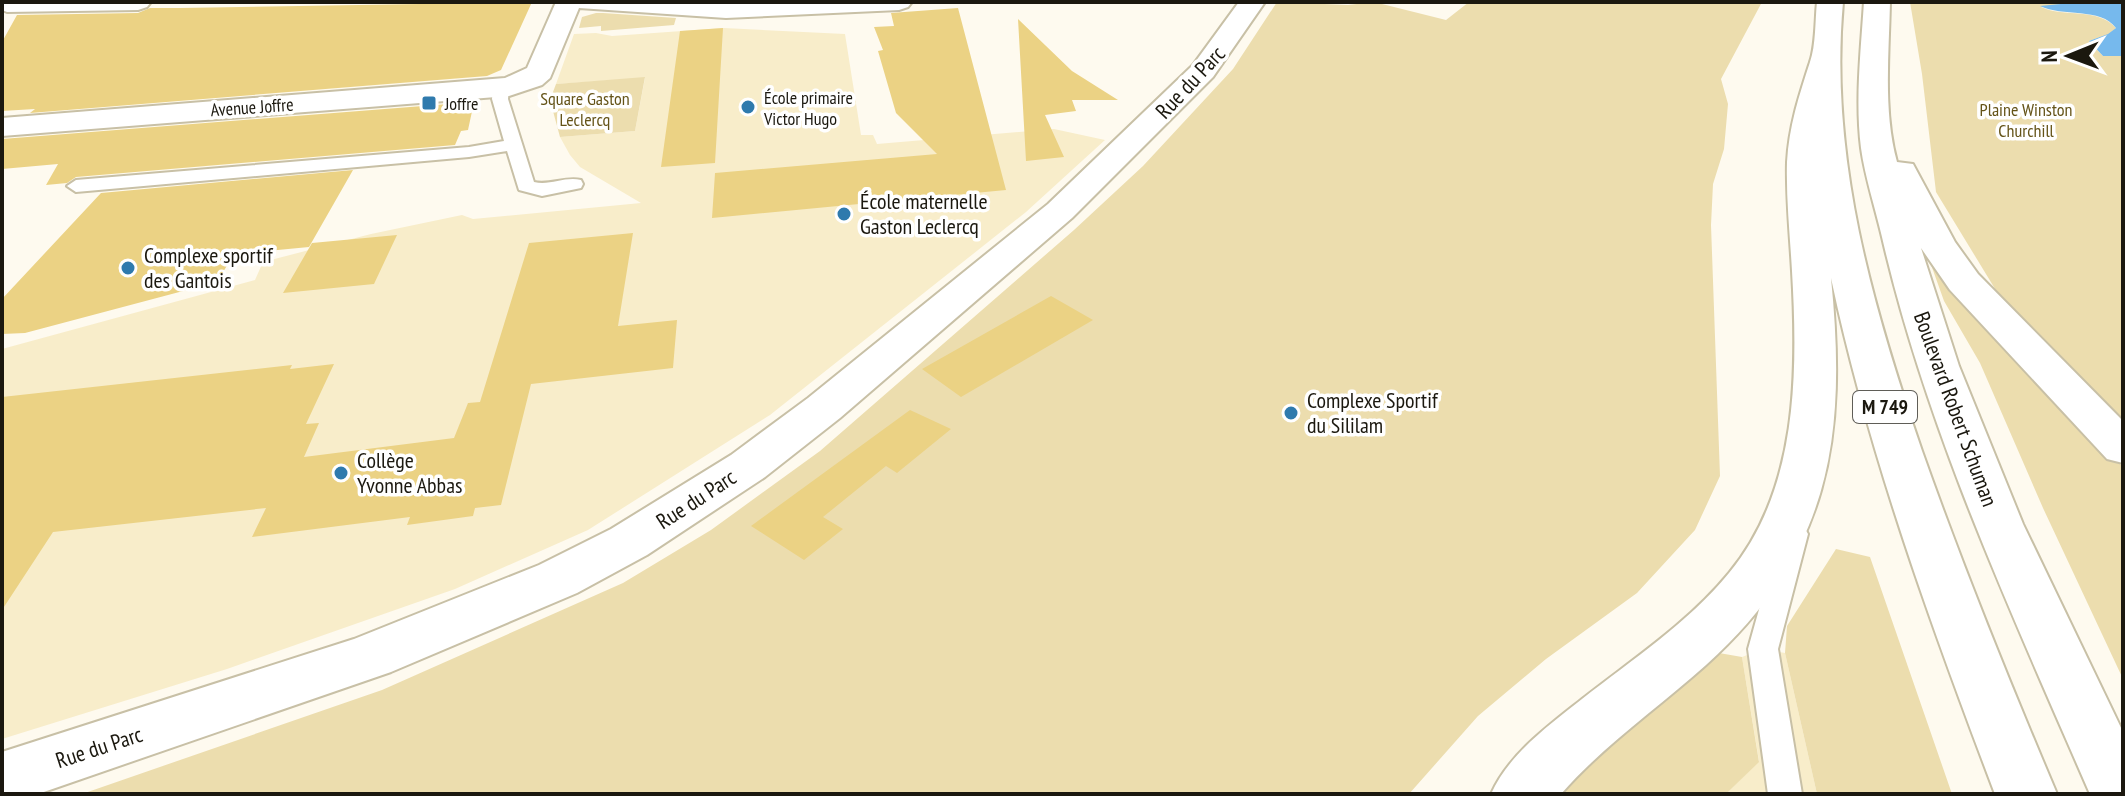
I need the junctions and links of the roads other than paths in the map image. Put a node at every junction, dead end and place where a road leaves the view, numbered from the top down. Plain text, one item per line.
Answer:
1 (138, 2) edge
2 (569, 2) edge
3 (585, 2) edge
4 (899, 2) edge
5 (1252, 2) edge
6 (1830, 2) edge
7 (1877, 2) edge
8 (5, 6) edge
9 (1822, 65) junction
10 (501, 88) junction
11 (1875, 121) junction
12 (2, 127) edge
13 (512, 145) junction
14 (574, 184) dead end
15 (76, 186) dead end
16 (2123, 448) edge
17 (1797, 499) junction
18 (2, 779) edge
19 (1522, 794) edge
20 (1785, 794) edge
21 (2026, 794) edge
22 (2121, 794) edge

1 - 8 main road
2 - 10 main road, Avenue Joffre
3 - 4 main road
5 - 18 main road, Rue du Parc
6 - 9 main road, M 749
7 - 11 main road, Boulevard Robert Schuman / M 749
9 - 17 main road
9 - 21 main road, M 749
10 - 12 main road, Avenue Joffre
10 - 13 lane
11 - 16 main road
11 - 22 main road, Boulevard Robert Schuman / M 749
13 - 14 lane
13 - 15 lane
17 - 19 main road
17 - 20 lane

